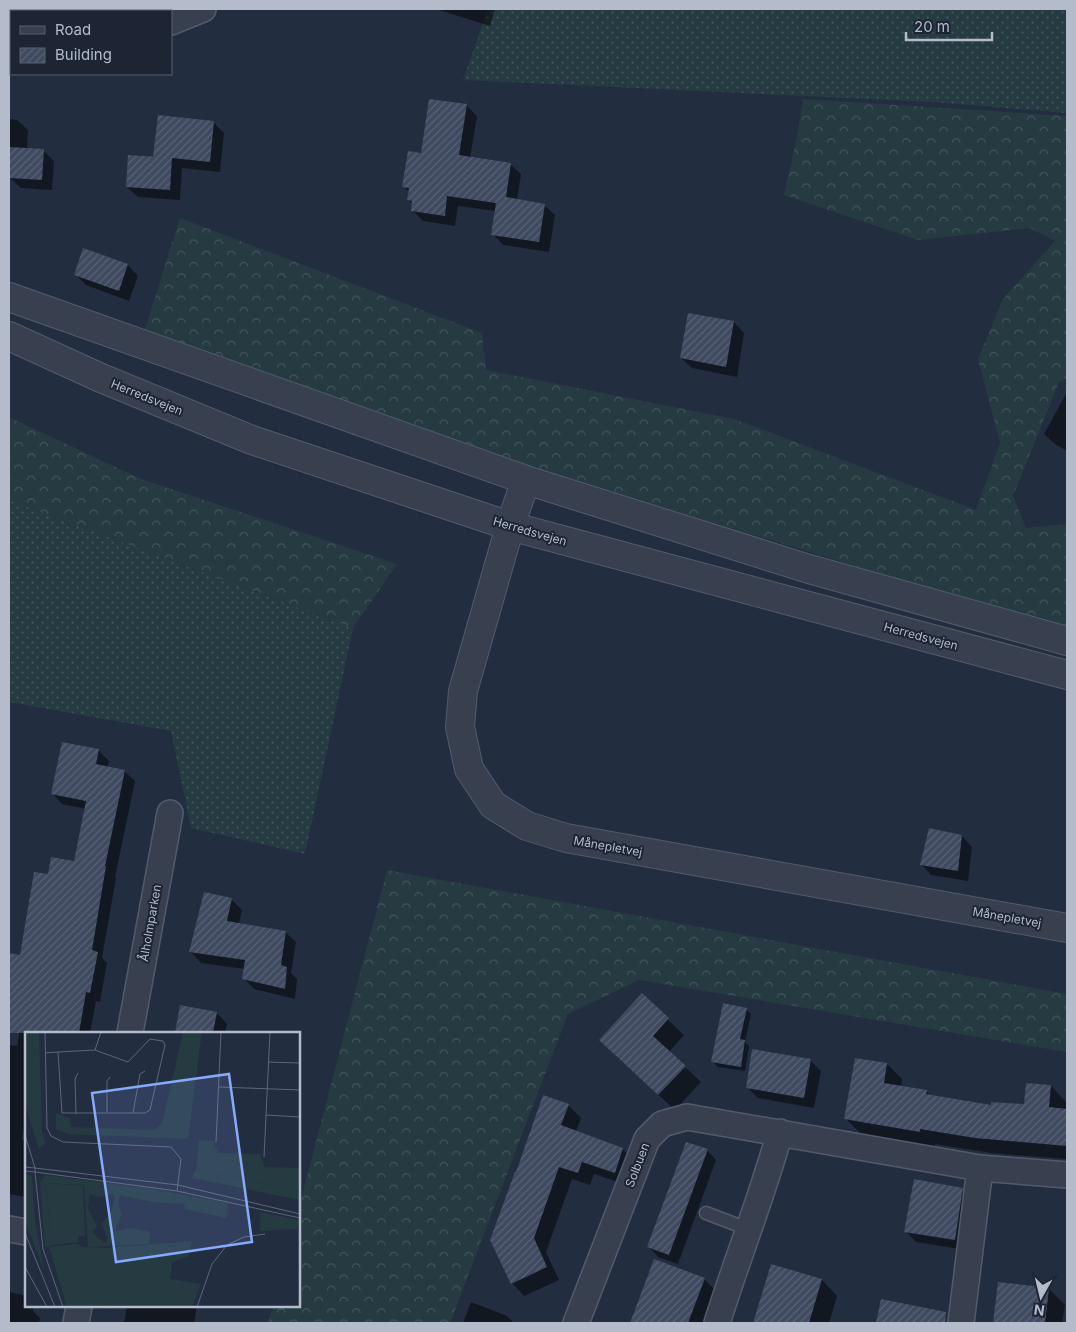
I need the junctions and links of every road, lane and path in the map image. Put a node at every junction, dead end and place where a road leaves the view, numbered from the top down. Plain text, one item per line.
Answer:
1 (203, 9) edge
2 (172, 22) edge
3 (9, 297) edge
4 (9, 336) edge
5 (526, 480) junction
6 (510, 526) junction
7 (1067, 641) edge
8 (1067, 676) edge
9 (170, 813) dead end
10 (1067, 928) edge
11 (130, 1032) edge
12 (780, 1132) junction
13 (980, 1168) junction
14 (1067, 1175) edge
15 (706, 1214) dead end
16 (9, 1228) edge
17 (748, 1229) junction
18 (25, 1232) edge
19 (79, 1307) edge
20 (76, 1323) edge
21 (576, 1323) edge
22 (717, 1323) edge
23 (962, 1323) edge

1 - 2 street
3 - 5 street
4 - 6 street, Herredsvejen
5 - 6 street, Månepletvej
5 - 7 street
6 - 8 street, Herredsvejen
6 - 10 street, Månepletvej
9 - 11 street, Ålholmparken
12 - 13 street, Solbuen
12 - 17 street
12 - 21 street, Solbuen
13 - 14 street, Solbuen
13 - 23 street
15 - 17 lane
16 - 18 street
17 - 22 street
19 - 20 street

